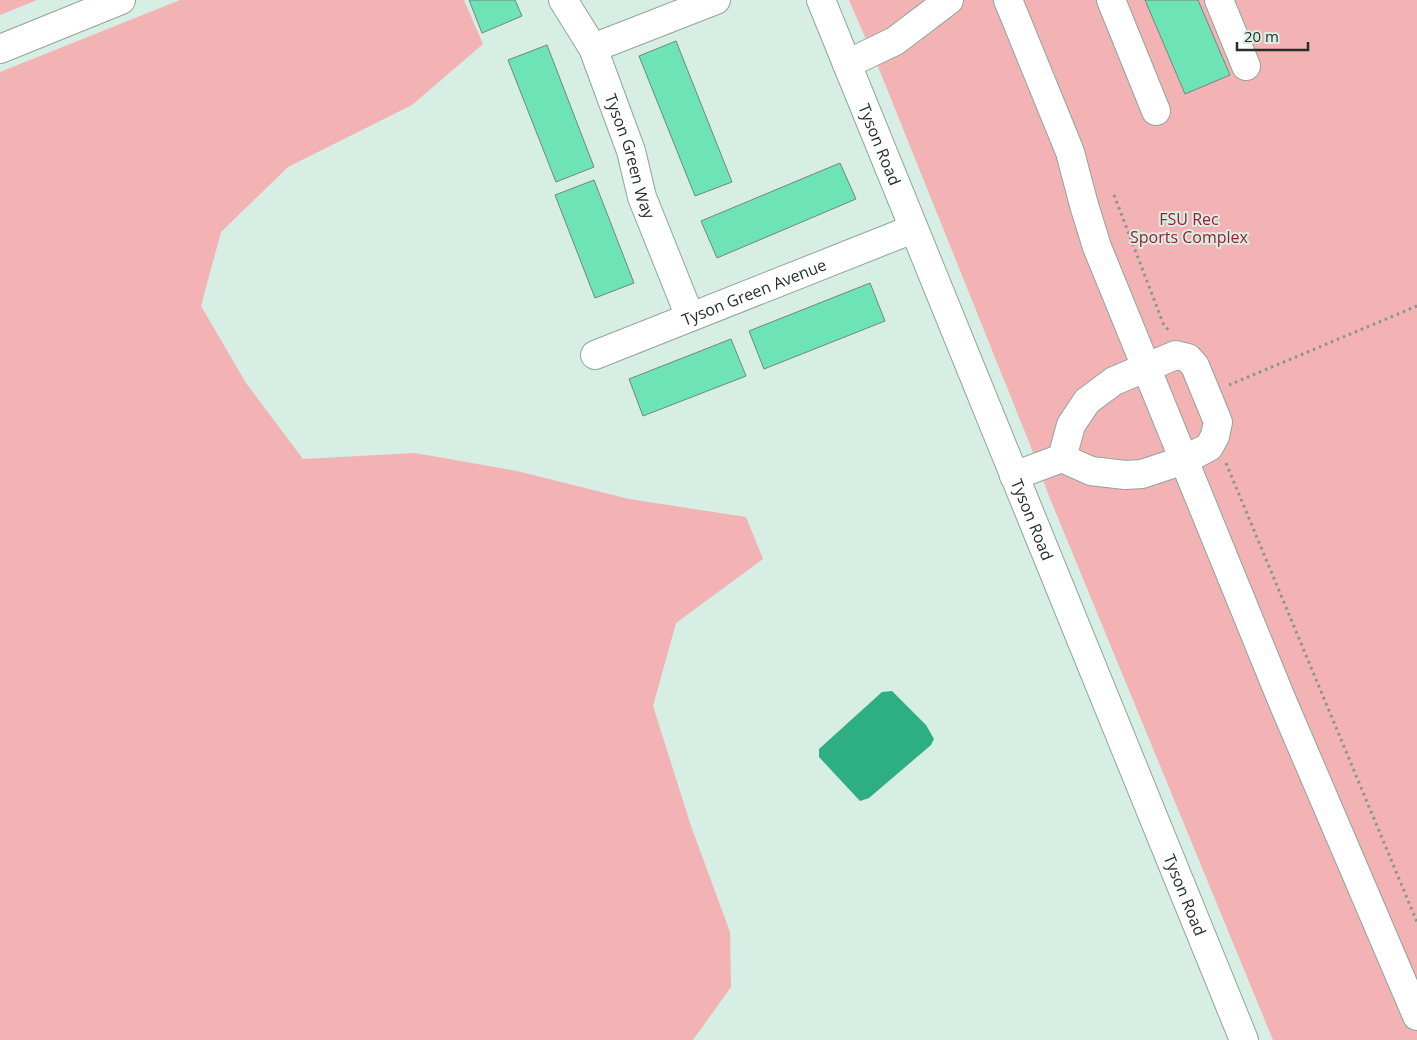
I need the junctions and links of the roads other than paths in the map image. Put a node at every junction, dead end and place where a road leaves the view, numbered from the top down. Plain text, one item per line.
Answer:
1 (121, 0) edge
2 (563, 0) edge
3 (716, 0) edge
4 (821, 0) edge
5 (949, 0) edge
6 (1008, 0) edge
7 (1111, 0) edge
8 (1219, 0) edge
9 (593, 48) junction
10 (0, 49) edge
11 (847, 64) junction
12 (1246, 66) dead end
13 (1156, 111) dead end
14 (913, 229) junction
15 (690, 317) junction
16 (596, 355) dead end
17 (1146, 366) junction
18 (1062, 458) junction
19 (1184, 460) junction
20 (1014, 476) junction
21 (1417, 1016) edge
22 (1244, 1040) edge

1 - 10 street
2 - 9 street, Tyson Green Way
3 - 9 street
4 - 11 street, Tyson Road
5 - 11 street
6 - 17 street
7 - 13 street
8 - 12 street
9 - 15 street, Tyson Green Way
11 - 14 street, Tyson Road
14 - 15 street, Tyson Green Avenue
14 - 20 street, Tyson Road
15 - 16 street, Tyson Green Avenue
17 - 18 street
17 - 19 street
17 - 19 street
18 - 19 street
18 - 20 street
19 - 21 street
20 - 22 street, Tyson Road

